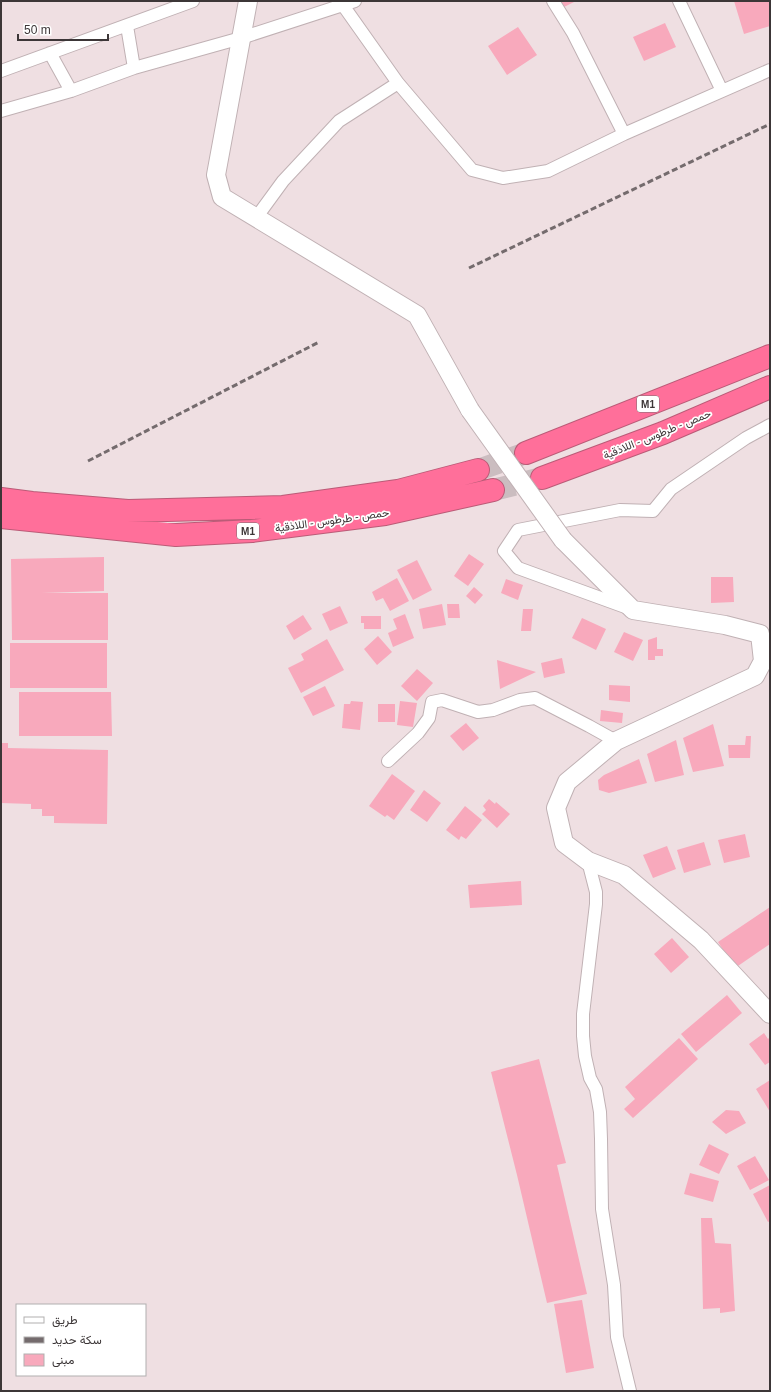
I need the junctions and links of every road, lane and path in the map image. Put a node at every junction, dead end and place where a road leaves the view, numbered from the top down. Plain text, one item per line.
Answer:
1 (193, 1) edge
2 (248, 1) edge
3 (355, 1) edge
4 (553, 1) edge
5 (679, 1) edge
6 (342, 3) edge
7 (127, 26) junction
8 (241, 38) junction
9 (50, 53) junction
10 (134, 68) junction
11 (770, 70) edge
12 (1, 71) edge
13 (398, 83) junction
14 (71, 91) junction
15 (722, 91) junction
16 (1, 111) edge
17 (624, 134) junction
18 (256, 218) junction
19 (770, 356) edge
20 (770, 387) edge
21 (770, 425) edge
22 (526, 453) tunnel mouth
23 (478, 470) tunnel mouth
24 (542, 478) tunnel mouth
25 (493, 490) tunnel mouth
26 (1, 499) edge
27 (1, 517) edge
28 (633, 610) junction
29 (616, 741) junction
30 (388, 760) dead end
31 (588, 861) junction
32 (770, 1014) edge
33 (630, 1391) edge

1 - 7 street
2 - 8 main road
3 - 6 street
4 - 17 street
5 - 15 street
6 - 8 street
6 - 13 street
7 - 9 street
7 - 10 street
8 - 10 street
8 - 18 main road
9 - 12 street
9 - 14 street
10 - 14 street
11 - 15 street
13 - 17 street
13 - 18 street
14 - 16 street
15 - 17 street
18 - 28 main road, bridge
19 - 22 highway, M1
20 - 24 highway, حمص - طرطوس - اللاذقية
21 - 28 street
23 - 26 highway, حمص - طرطوس - اللاذقية / M1
25 - 27 highway, حمص - طرطوس - اللاذقية / M1
28 - 29 main road
29 - 30 street
29 - 31 main road
31 - 32 main road
31 - 33 street

